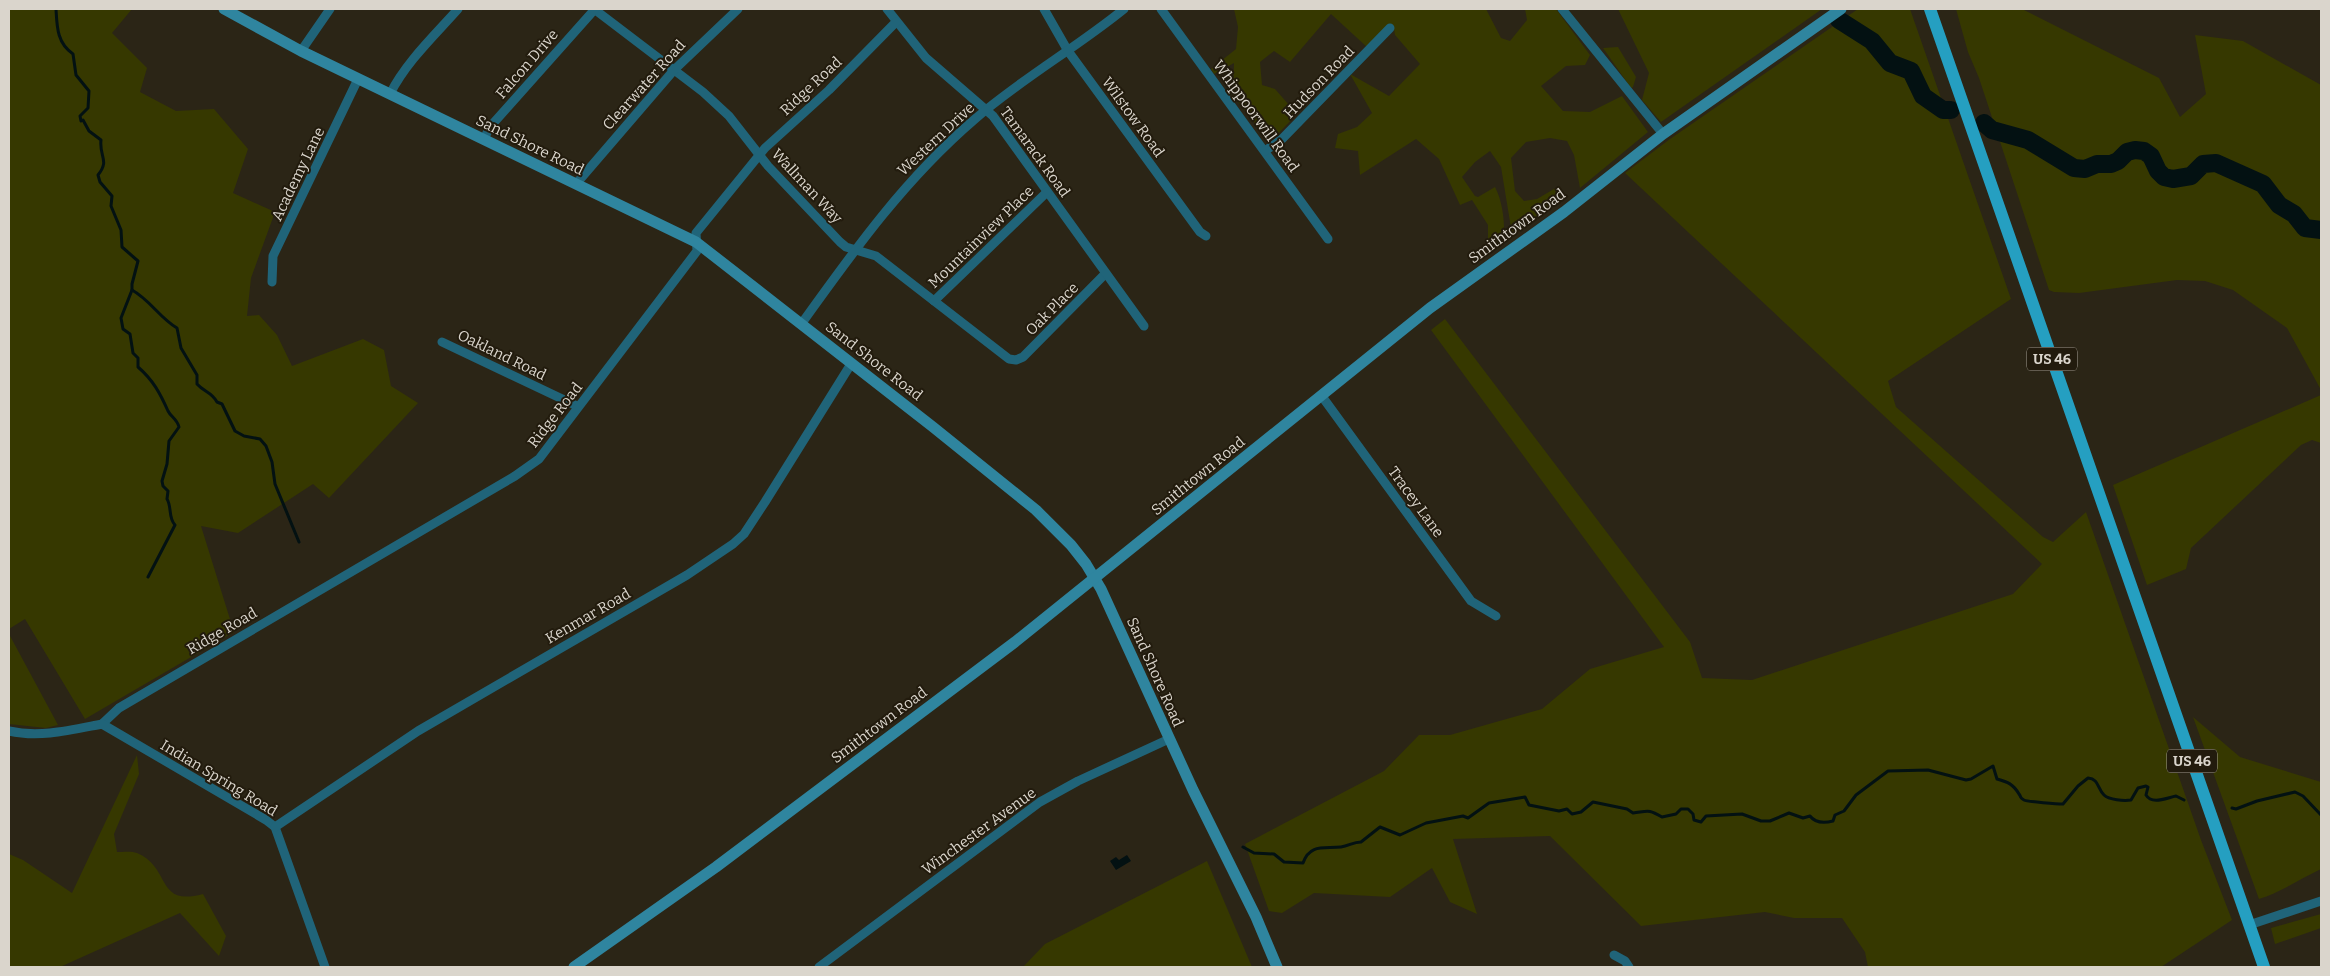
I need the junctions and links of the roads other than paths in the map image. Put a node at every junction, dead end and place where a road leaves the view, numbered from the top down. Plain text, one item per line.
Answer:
1 (224, 9) edge
2 (330, 9) edge
3 (458, 9) edge
4 (594, 9) edge
5 (738, 9) edge
6 (887, 9) edge
7 (1044, 9) edge
8 (1124, 9) edge
9 (1161, 9) edge
10 (1562, 9) edge
11 (1841, 9) edge
12 (1930, 9) edge
13 (896, 22) junction
14 (1390, 28) dead end
15 (301, 51) junction
16 (1068, 51) junction
17 (674, 70) junction
18 (358, 79) junction
19 (390, 94) junction
20 (987, 110) junction
21 (1664, 134) junction
22 (484, 140) junction
23 (1265, 151) junction
24 (760, 156) junction
25 (576, 184) junction
26 (1046, 192) junction
27 (1206, 236) dead end
28 (1328, 239) dead end
29 (696, 242) junction
30 (855, 249) junction
31 (1105, 274) junction
32 (272, 282) dead end
33 (934, 301) junction
34 (802, 323) junction
35 (1144, 326) dead end
36 (442, 342) dead end
37 (1016, 360) joint
38 (851, 364) junction
39 (1321, 395) junction
40 (577, 406) junction
41 (1095, 579) junction
42 (1496, 616) dead end
43 (102, 724) junction
44 (9, 731) edge
45 (1169, 739) junction
46 (275, 827) junction
47 (2321, 901) edge
48 (2249, 925) junction
49 (1614, 955) dead end
50 (325, 967) edge
51 (574, 967) edge
52 (819, 967) edge
53 (1277, 967) edge
54 (1629, 967) edge
55 (2264, 967) edge

1 - 15 street, Sand Shore Road
2 - 15 street
3 - 19 street
4 - 17 street, Wallman Way
4 - 22 street, Falcon Drive
5 - 17 street, Clearwater Road
6 - 13 street, Tamarack Road
7 - 16 street, Wilstow Road
8 - 16 street, Western Drive
9 - 23 street, Whippoorwill Road
10 - 21 street
11 - 21 street, Smithtown Road
12 - 48 main road, US 46
13 - 20 street, Tamarack Road
13 - 24 street, Ridge Road
14 - 23 street, Hudson Road
15 - 18 street, Sand Shore Road
16 - 20 street, Western Drive
16 - 27 street, Wilstow Road
17 - 24 street, Wallman Way
17 - 25 street, Clearwater Road
18 - 19 street, Sand Shore Road
18 - 32 street, Academy Lane
19 - 22 street, Sand Shore Road
20 - 26 street, Tamarack Road
20 - 30 street, Western Drive
21 - 39 street, Smithtown Road
22 - 25 street, Sand Shore Road
23 - 28 street, Whippoorwill Road
24 - 29 street, Ridge Road
24 - 30 street, Wallman Way
25 - 29 street, Sand Shore Road
26 - 31 street, Tamarack Road
26 - 33 street, Mountainview Place
29 - 34 street, Sand Shore Road
29 - 40 street, Ridge Road
30 - 33 street, Wallman Way
30 - 34 street, Western Drive
31 - 35 street, Tamarack Road
31 - 37 street, Oak Place
33 - 37 street, Wallman Way
34 - 38 street, Sand Shore Road
36 - 40 street, Oakland Road
38 - 41 street, Sand Shore Road
38 - 46 street, Kenmar Road
39 - 41 street, Smithtown Road
39 - 42 street, Tracey Lane
40 - 43 street, Ridge Road
41 - 45 street, Sand Shore Road
41 - 51 street, Smithtown Road
43 - 44 street
43 - 46 street, Indian Spring Road
45 - 52 street, Winchester Avenue
45 - 53 street, Sand Shore Road
46 - 50 street, Indian Spring Road
47 - 48 street
48 - 55 main road, US 46
49 - 54 street

